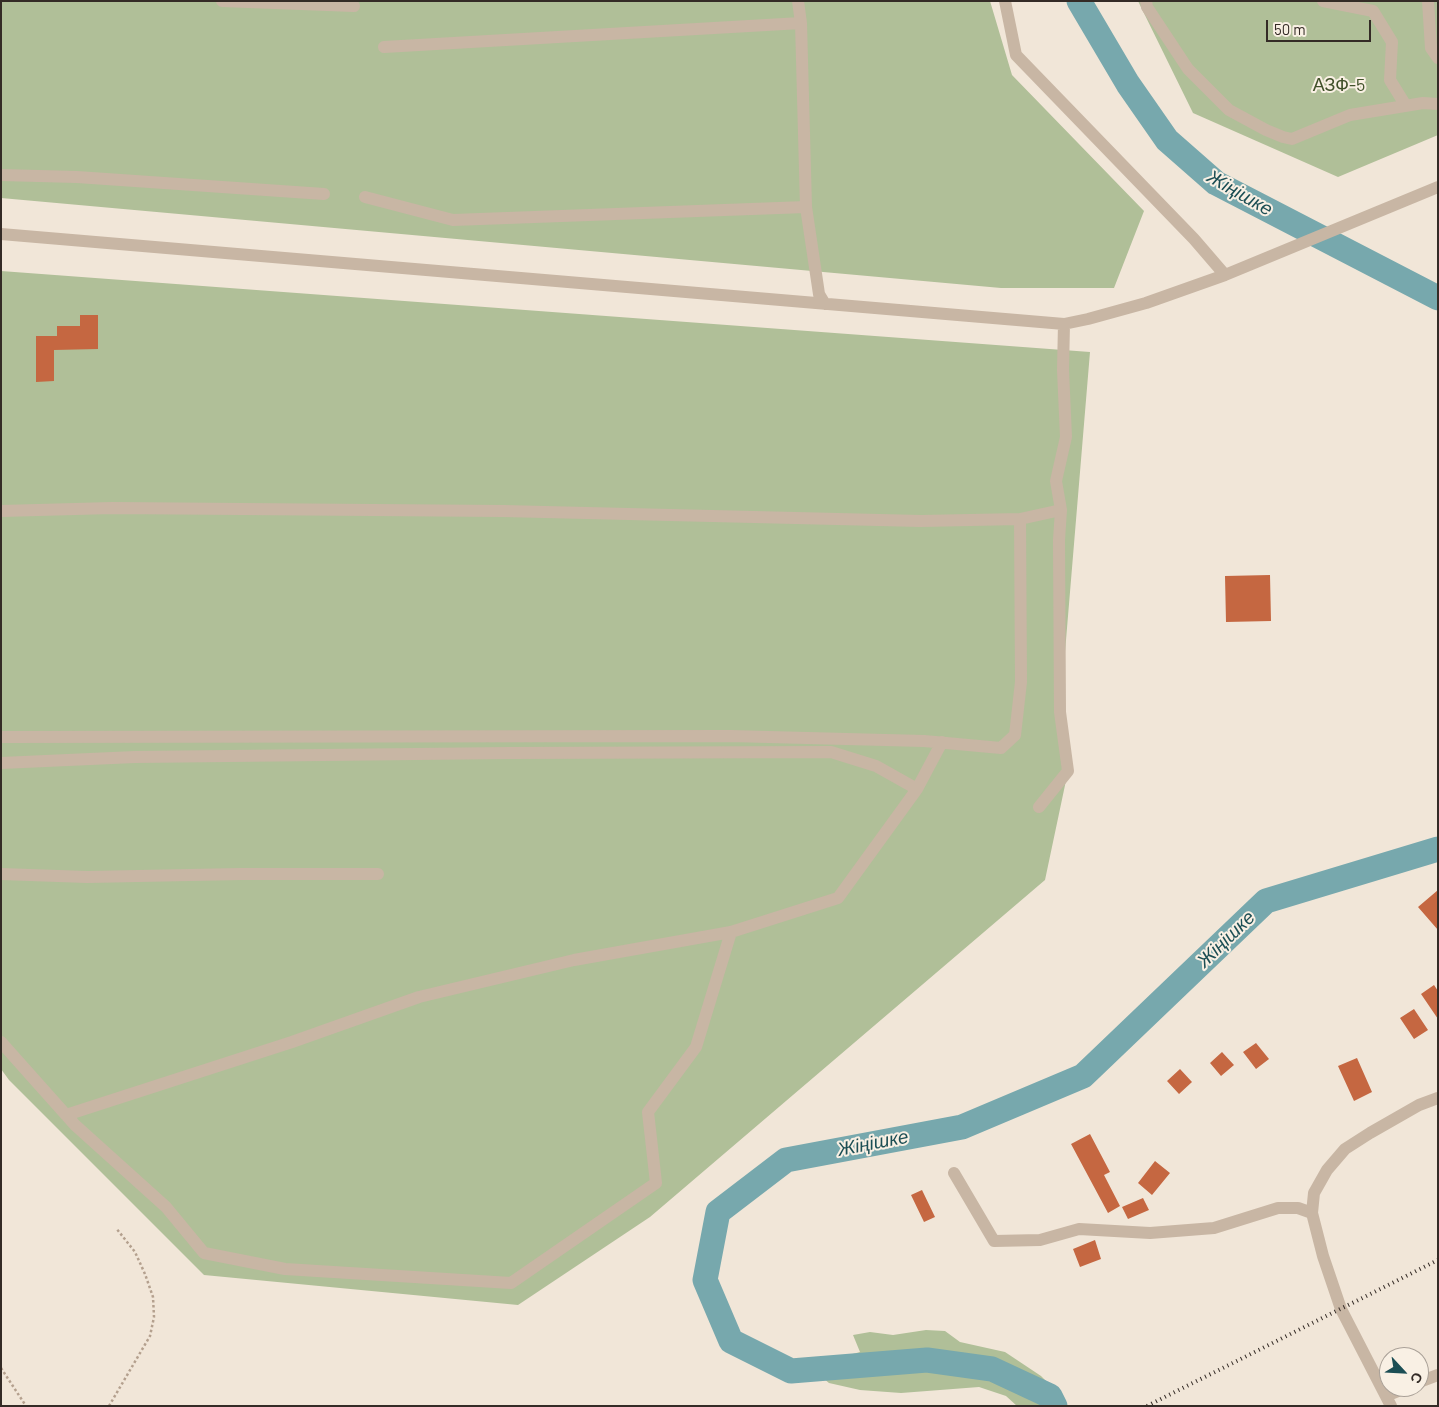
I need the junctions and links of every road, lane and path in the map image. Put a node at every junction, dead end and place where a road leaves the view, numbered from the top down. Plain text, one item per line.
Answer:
1 (222, 1) edge
2 (798, 1) edge
3 (1005, 1) edge
4 (1146, 1) edge
5 (1323, 1) edge
6 (1428, 1) edge
7 (354, 6) dead end
8 (801, 23) junction
9 (384, 47) dead end
10 (1438, 58) edge
11 (1438, 104) edge
12 (1406, 106) junction
13 (1, 175) edge
14 (1438, 187) edge
15 (324, 194) dead end
16 (366, 197) dead end
17 (806, 207) junction
18 (1, 234) edge
19 (1231, 272) junction
20 (825, 304) junction
21 (1064, 324) junction
22 (1061, 510) junction
23 (1, 512) edge
24 (1020, 519) junction
25 (1, 737) edge
26 (942, 742) junction
27 (1, 763) edge
28 (917, 789) junction
29 (1039, 808) dead end
30 (1, 874) edge
31 (378, 874) dead end
32 (731, 932) junction
33 (1, 1042) edge
34 (1438, 1098) edge
35 (66, 1115) junction
36 (954, 1173) dead end
37 (1312, 1213) junction
38 (116, 1228) dead end
39 (1, 1368) edge
40 (1388, 1401) edge
41 (26, 1406) edge
42 (109, 1406) edge

1 - 7 street
2 - 8 street
3 - 19 street
4 - 12 street
5 - 12 street
6 - 10 street
8 - 9 street
8 - 17 street
11 - 12 street
13 - 15 street
14 - 19 street
16 - 17 street
17 - 20 street
18 - 20 street
19 - 21 street
20 - 21 street
21 - 22 street
22 - 24 street
22 - 29 street
23 - 24 street
24 - 26 street
25 - 26 street
26 - 28 street
27 - 28 street
28 - 32 street
30 - 31 street
32 - 35 street
32 - 35 street
33 - 35 street
34 - 37 street
36 - 37 street
37 - 40 street
38 - 42 path
39 - 41 path

